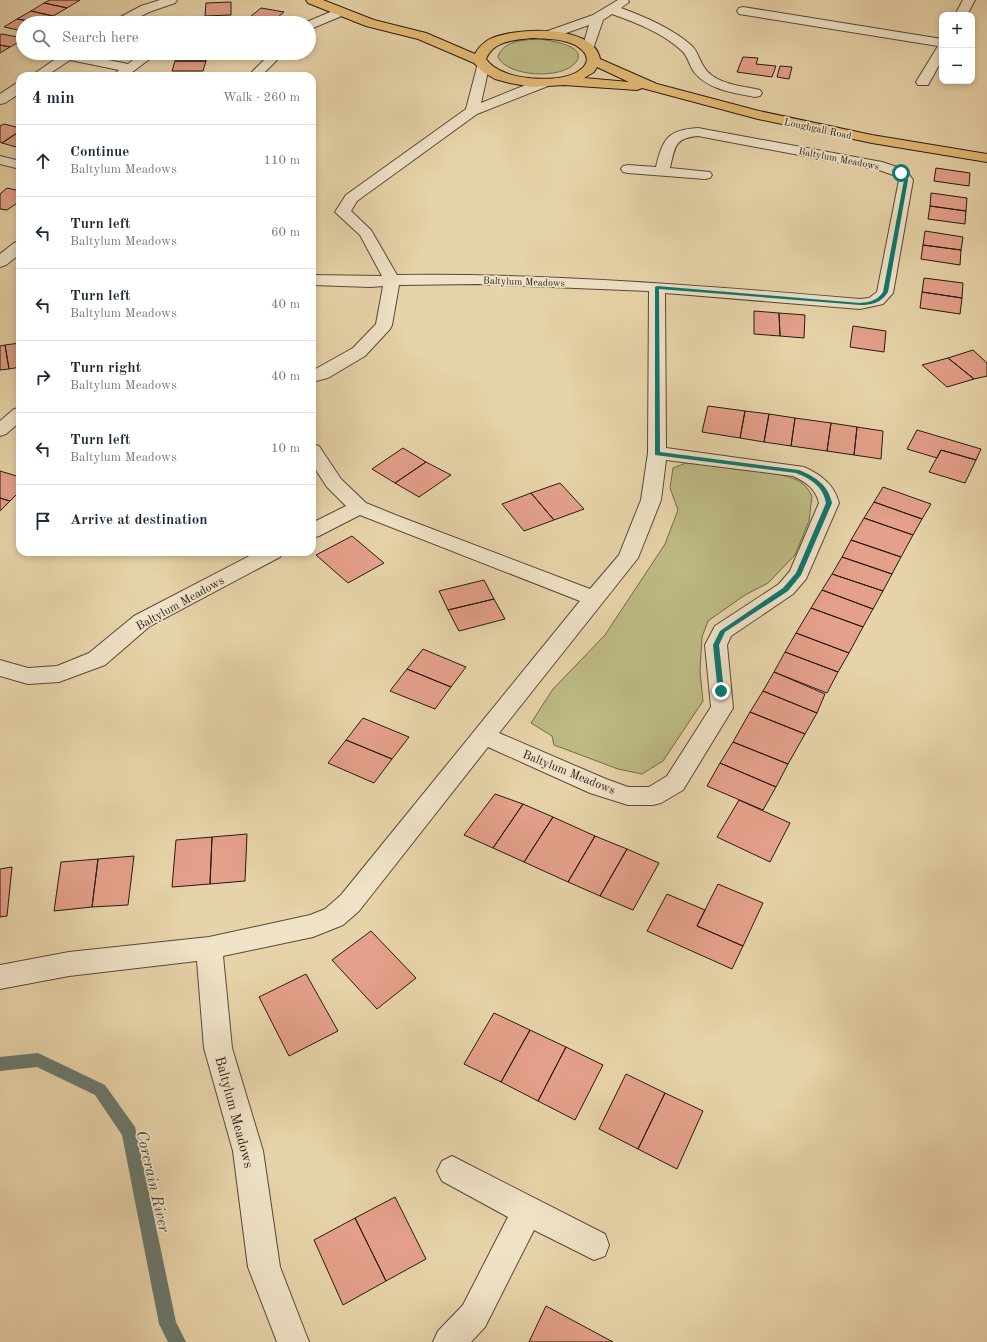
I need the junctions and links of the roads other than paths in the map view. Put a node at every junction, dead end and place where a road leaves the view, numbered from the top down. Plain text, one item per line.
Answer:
1 (171, 0) edge
2 (312, 0) edge
3 (626, 0) edge
4 (969, 0) edge
5 (611, 9) junction
6 (743, 11) dead end
7 (340, 12) junction
8 (963, 12) edge
9 (132, 16) edge
10 (597, 18) junction
11 (316, 22) edge
12 (549, 35) junction
13 (422, 36) junction
14 (460, 38) dead end
15 (476, 39) dead end
16 (499, 40) junction
17 (939, 44) edge
18 (588, 49) junction
19 (939, 53) edge
20 (62, 60) edge
21 (93, 60) edge
22 (142, 60) edge
23 (271, 60) edge
24 (594, 61) junction
25 (481, 64) junction
26 (129, 68) junction
27 (43, 72) edge
28 (124, 72) edge
29 (258, 72) edge
30 (562, 80) junction
31 (923, 82) dead end
32 (543, 83) junction
33 (652, 87) junction
34 (16, 90) edge
35 (755, 93) dead end
36 (0, 100) edge
37 (472, 111) junction
38 (987, 158) edge
39 (0, 160) edge
40 (16, 164) edge
41 (628, 169) dead end
42 (662, 172) junction
43 (705, 175) dead end
44 (16, 249) edge
45 (0, 262) edge
46 (316, 280) edge
47 (392, 280) junction
48 (657, 287) junction
49 (316, 376) edge
50 (16, 416) edge
51 (0, 430) edge
52 (657, 453) junction
53 (316, 456) edge
54 (359, 507) junction
55 (316, 530) edge
56 (265, 556) edge
57 (594, 598) junction
58 (0, 668) edge
59 (484, 736) junction
60 (208, 948) junction
61 (0, 977) edge
62 (452, 1170) dead end
63 (528, 1210) junction
64 (594, 1245) dead end
65 (293, 1342) edge
66 (449, 1342) edge

1 - 9 street
2 - 7 main road
3 - 5 street
4 - 8 street
5 - 10 street
5 - 35 street
6 - 17 street
7 - 11 street
7 - 13 main road
10 - 12 street
10 - 18 street
12 - 16 main road
12 - 18 main road
13 - 14 main road
13 - 25 main road
15 - 16 main road
16 - 25 main road
18 - 24 main road
19 - 31 street
20 - 27 street
21 - 26 street
22 - 26 street
23 - 29 street
24 - 30 main road
24 - 33 main road, Loughgall Road
25 - 32 main road
25 - 37 street
26 - 28 street
30 - 32 main road
30 - 33 main road, Loughgall Road
32 - 37 street
33 - 38 main road, Loughgall Road
34 - 36 street
37 - 47 street
39 - 40 street
41 - 42 street
42 - 43 street
42 - 48 street, Baltylum Meadows
44 - 45 street
46 - 47 street, Baltylum Meadows
47 - 48 street, Baltylum Meadows
47 - 49 street
48 - 52 street
50 - 51 street
52 - 57 street
52 - 59 street, Baltylum Meadows
53 - 54 street
54 - 55 street
54 - 57 street
56 - 58 street, Baltylum Meadows
57 - 59 street
59 - 60 street
60 - 61 street
60 - 65 street, Baltylum Meadows
62 - 63 street
63 - 64 street
63 - 66 street

